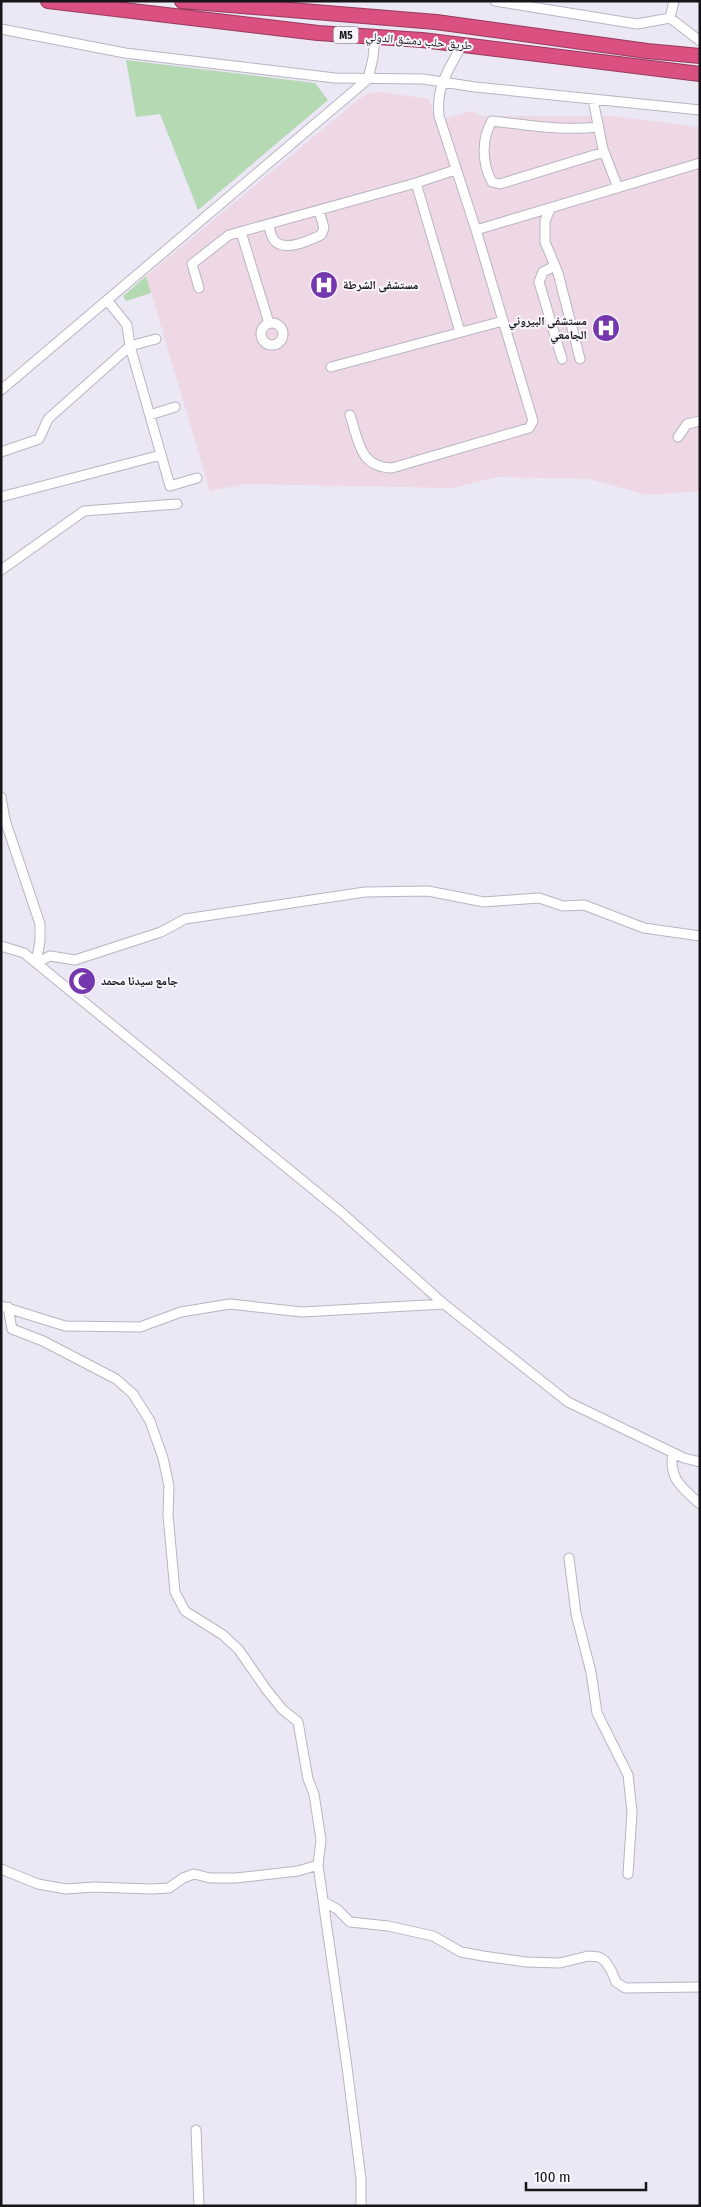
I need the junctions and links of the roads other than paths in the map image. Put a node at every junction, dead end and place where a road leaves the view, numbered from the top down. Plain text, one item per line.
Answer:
1 (48, 1) edge
2 (182, 1) edge
3 (495, 1) edge
4 (674, 1) edge
5 (670, 18) junction
6 (1, 29) edge
7 (375, 37) junction
8 (700, 41) edge
9 (462, 45) junction
10 (700, 46) edge
11 (647, 51) junction
12 (700, 56) edge
13 (700, 74) edge
14 (368, 79) junction
15 (443, 81) junction
16 (593, 100) junction
17 (700, 110) edge
18 (599, 127) junction
19 (604, 152) junction
20 (700, 163) edge
21 (455, 170) junction
22 (416, 183) junction
23 (618, 188) junction
24 (550, 209) junction
25 (319, 210) junction
26 (268, 224) junction
27 (476, 230) junction
28 (241, 232) junction
29 (555, 266) junction
30 (199, 288) dead end
31 (107, 300) junction
32 (503, 321) junction
33 (269, 323) dead end
34 (460, 332) junction
35 (156, 339) dead end
36 (130, 346) junction
37 (562, 359) dead end
38 (580, 359) dead end
39 (331, 367) dead end
40 (1, 390) edge
41 (175, 407) dead end
42 (150, 415) junction
43 (350, 415) dead end
44 (700, 421) edge
45 (678, 437) dead end
46 (1, 452) edge
47 (161, 455) junction
48 (197, 478) dead end
49 (1, 497) edge
50 (176, 504) dead end
51 (1, 570) edge
52 (1, 797) edge
53 (700, 936) edge
54 (1, 946) edge
55 (36, 963) junction
56 (444, 1304) junction
57 (4, 1306) edge
58 (673, 1452) junction
59 (700, 1462) edge
60 (700, 1504) edge
61 (569, 1558) dead end
62 (318, 1865) junction
63 (1, 1869) edge
64 (628, 1874) dead end
65 (324, 1902) junction
66 (700, 1987) edge
67 (196, 2130) dead end
68 (199, 2206) edge
69 (361, 2206) edge

1 - 7 highway, طريق حلب دمشق الدولي / M5
2 - 11 highway, طريق حلب دمشق الدولي / M5
3 - 5 street
4 - 5 street
5 - 8 street
6 - 14 street
7 - 9 highway, طريق حلب دمشق الدولي / M5
7 - 14 street
9 - 13 highway, طريق حلب دمشق الدولي / M5
9 - 15 street
10 - 11 highway
11 - 12 highway, طريق حلب دمشق الدولي / M5
14 - 15 street
14 - 31 street
15 - 16 street
15 - 21 street
16 - 17 street
16 - 18 street
18 - 19 street
18 - 19 street
19 - 23 street
20 - 23 street
21 - 22 street
21 - 27 street
22 - 25 street
22 - 34 street
23 - 24 street
24 - 27 street
24 - 29 street
25 - 26 street
25 - 26 street
26 - 28 street
27 - 32 street
28 - 30 street
28 - 33 street
29 - 37 street
29 - 38 street
31 - 36 street
31 - 40 street
32 - 34 street
32 - 43 street
34 - 39 street
35 - 36 street
36 - 42 street
36 - 46 street
41 - 42 street
42 - 47 street
44 - 45 street
47 - 48 street
47 - 49 street
50 - 51 street
52 - 55 street
53 - 55 street
54 - 55 street
55 - 56 street
56 - 57 street
56 - 58 street
57 - 62 street
58 - 59 street
58 - 60 street
61 - 64 street
62 - 63 street
62 - 65 street
65 - 66 street
65 - 69 street
67 - 68 street

